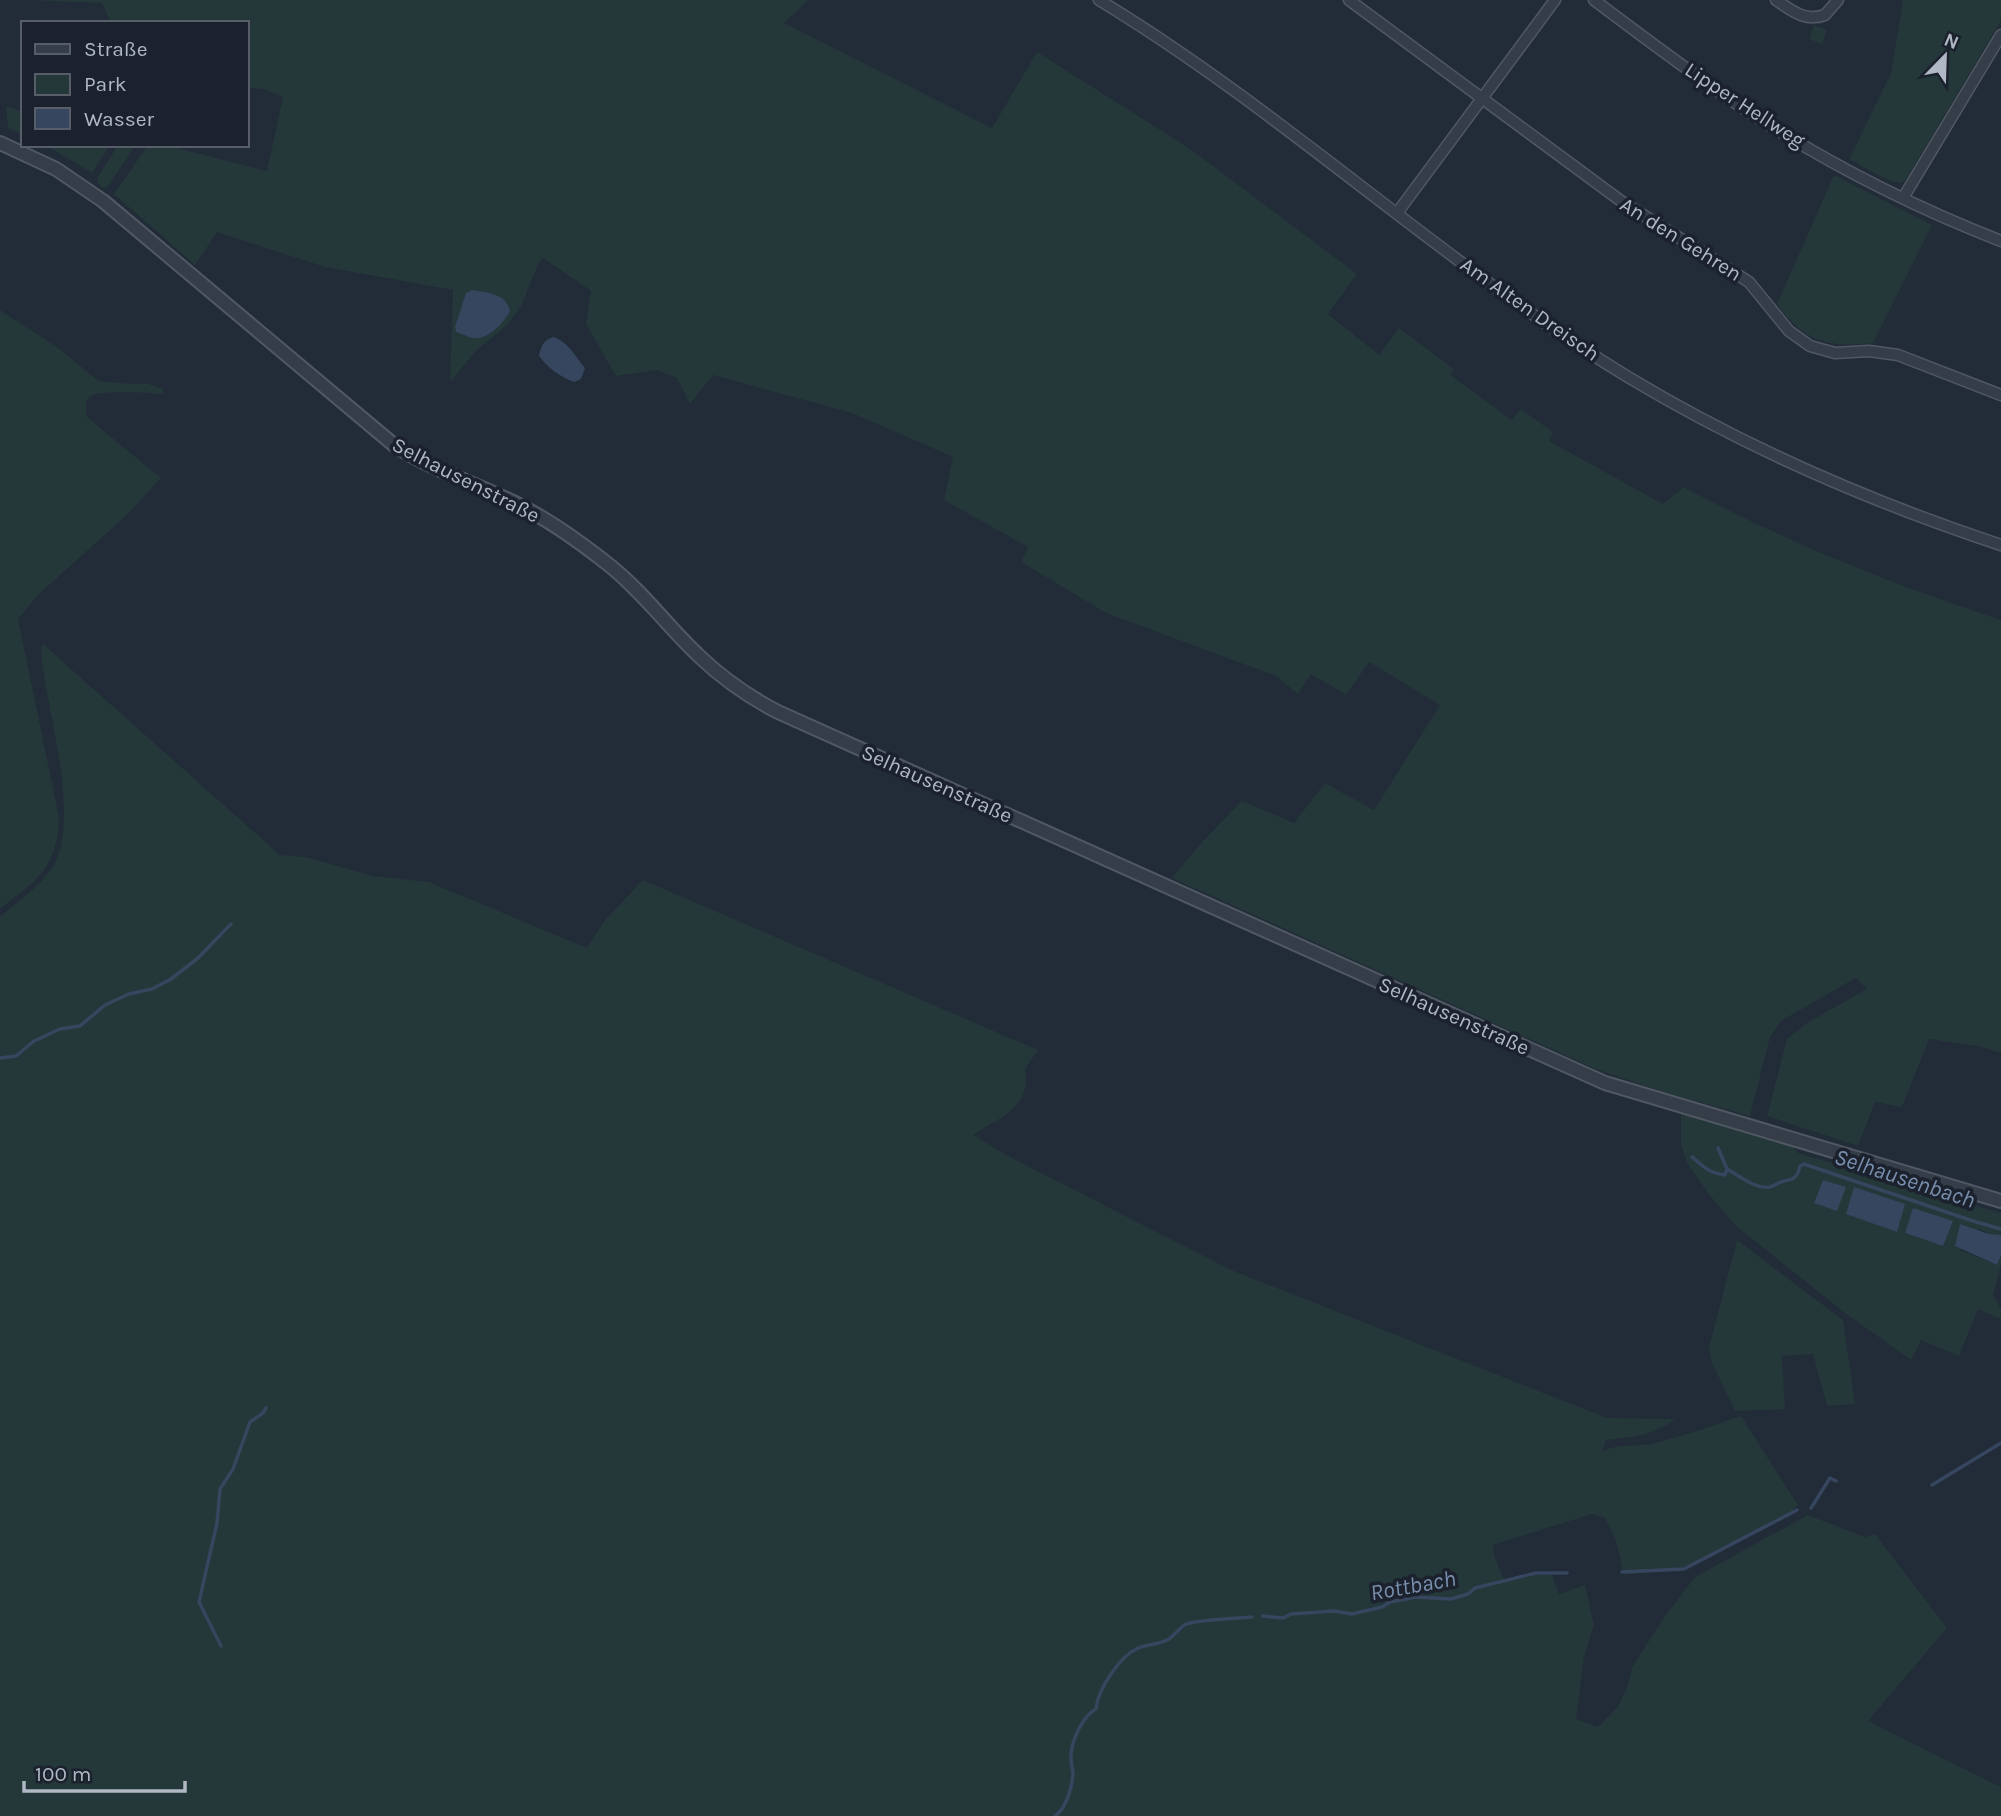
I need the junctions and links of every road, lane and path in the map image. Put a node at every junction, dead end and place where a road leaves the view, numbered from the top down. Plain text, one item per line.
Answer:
1 (1099, 0) edge
2 (1349, 0) edge
3 (1555, 0) edge
4 (1594, 0) edge
5 (1776, 0) edge
6 (1838, 0) edge
7 (2001, 36) edge
8 (1482, 99) junction
9 (0, 143) edge
10 (1903, 198) junction
11 (1397, 213) junction
12 (2001, 241) edge
13 (2001, 395) edge
14 (2001, 545) edge
15 (2001, 1201) edge

1 - 11 street, Am Alten Dreisch
2 - 8 street, An den Gehren
3 - 8 street
4 - 10 street, Lipper Hellweg
5 - 6 street
7 - 10 street
8 - 11 street
8 - 13 street, An den Gehren
9 - 15 street, Selhausenstraße
10 - 12 street, Lipper Hellweg
11 - 14 street, Am Alten Dreisch

